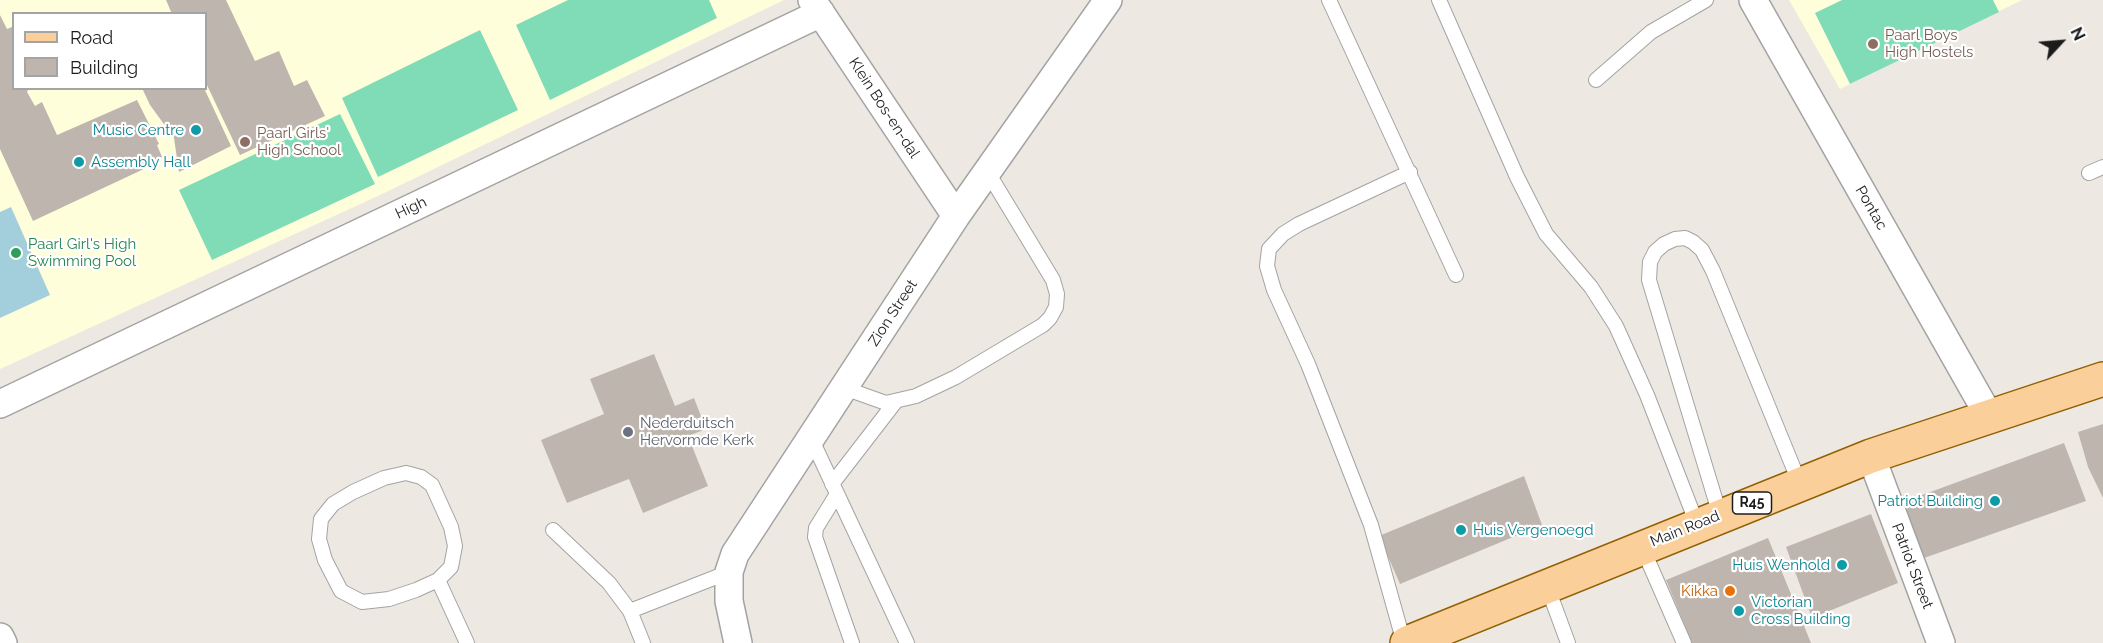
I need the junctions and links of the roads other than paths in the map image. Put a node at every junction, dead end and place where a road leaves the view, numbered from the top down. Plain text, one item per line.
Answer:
1 (1108, 0) edge
2 (1329, 0) edge
3 (1439, 0) edge
4 (1706, 0) edge
5 (1754, 0) edge
6 (817, 6) edge
7 (1596, 80) dead end
8 (2103, 167) edge
9 (987, 171) junction
10 (1410, 172) junction
11 (2089, 173) dead end
12 (956, 216) junction
13 (1456, 275) dead end
14 (2103, 380) edge
15 (844, 388) junction
16 (896, 401) junction
17 (0, 404) edge
18 (1989, 416) junction
19 (811, 438) junction
20 (1871, 456) junction
21 (1800, 484) junction
22 (834, 489) junction
23 (1708, 520) junction
24 (553, 530) dead end
25 (1642, 547) junction
26 (729, 572) junction
27 (438, 580) junction
28 (1547, 586) junction
29 (630, 611) junction
30 (0, 637) edge
31 (3, 643) edge
32 (466, 643) edge
33 (643, 643) edge
34 (738, 643) edge
35 (852, 643) edge
36 (907, 643) edge
37 (1406, 643) edge
38 (1568, 643) edge
39 (1684, 643) edge
40 (1941, 643) edge

1 - 9 street, Zion Street
2 - 10 lane
3 - 23 lane
4 - 7 lane
5 - 18 street, Pontac
6 - 12 street, Klein Bos-en-dal
6 - 17 street, High
8 - 11 lane
9 - 12 street, Zion Street
9 - 16 lane
10 - 13 lane
10 - 37 lane
12 - 15 street, Zion Street
14 - 18 main road, Main Road / R45
15 - 16 lane
15 - 19 street, Zion Street
16 - 22 lane
18 - 20 main road, Main Road / R45
19 - 22 lane
19 - 26 street, Zion Street
20 - 21 main road, Main Road / R45
20 - 40 street, Patriot Street
21 - 23 main road, Main Road / R45
21 - 23 lane
22 - 35 lane
22 - 36 lane
23 - 25 main road, Main Road / R45
24 - 29 lane
25 - 28 main road, Main Road / R45
25 - 39 lane
26 - 29 lane
26 - 34 street, Zion Street
27 - 27 lane
27 - 32 lane
28 - 37 main road, Main Road / R45
28 - 38 lane
29 - 33 lane
30 - 31 street

